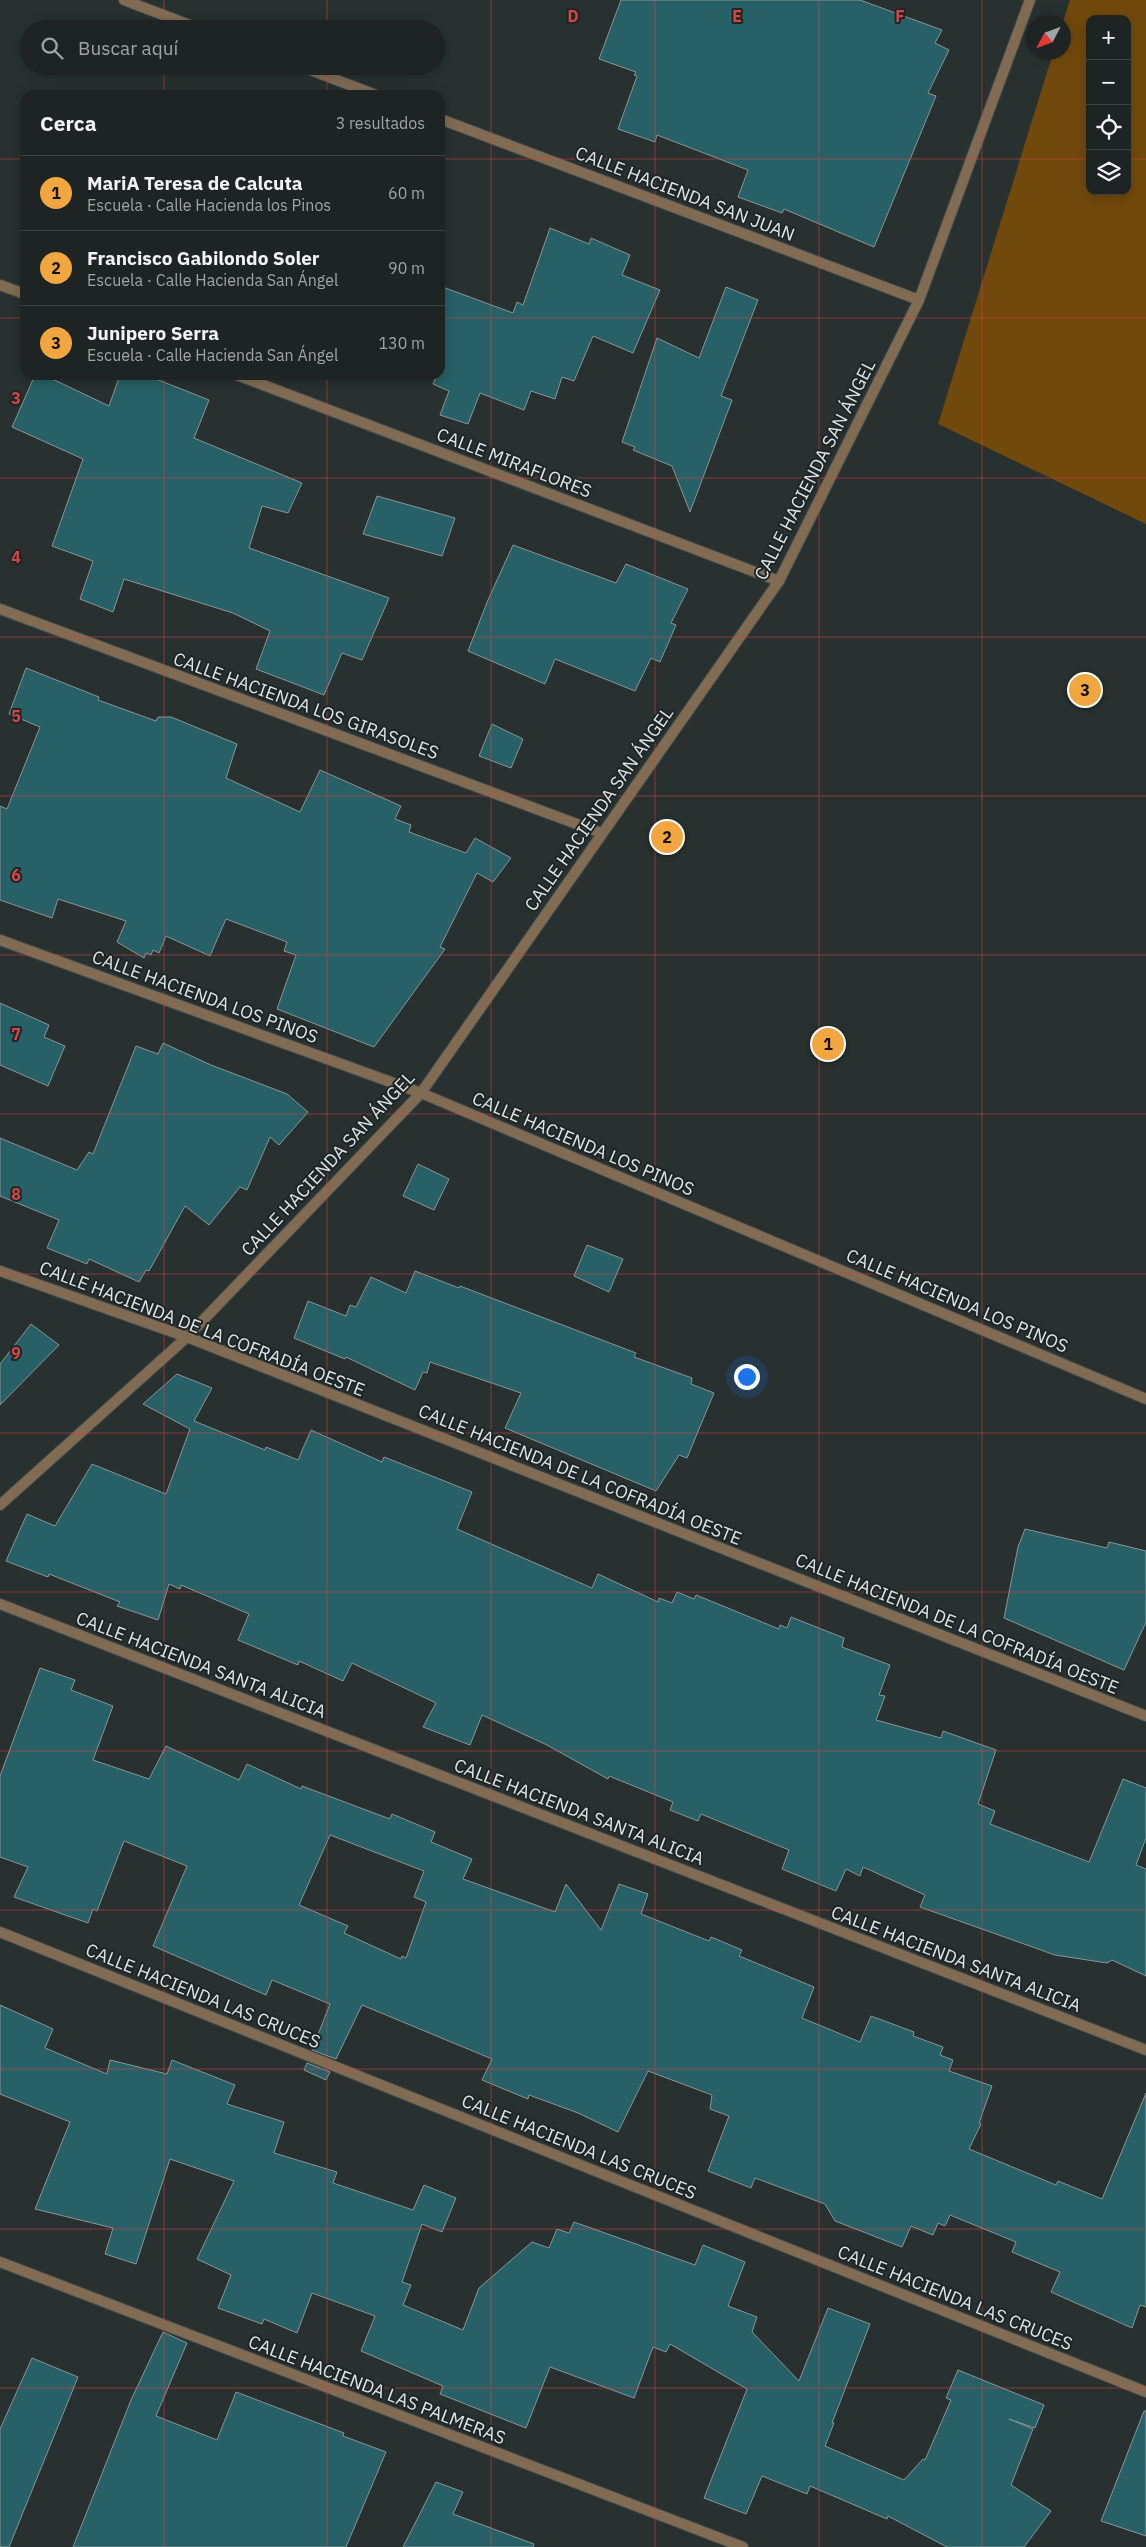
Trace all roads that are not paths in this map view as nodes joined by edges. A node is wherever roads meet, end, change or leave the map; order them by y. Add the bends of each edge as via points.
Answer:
1 (124, 0) edge
2 (1030, 0) edge
3 (176, 20) edge
4 (324, 75) edge
5 (363, 90) edge
6 (445, 121) edge
7 (0, 285) edge
8 (20, 292) edge
9 (919, 300) junction
10 (250, 380) edge
11 (779, 581) junction
12 (0, 609) edge
13 (601, 833) junction
14 (0, 940) edge
15 (421, 1093) junction
16 (0, 1271) edge
17 (187, 1337) junction
18 (1146, 1399) edge
19 (0, 1505) edge
20 (0, 1604) edge
21 (1146, 1716) edge
22 (0, 1932) edge
23 (1146, 2050) edge
24 (0, 2262) edge
25 (1146, 2392) edge
26 (743, 2547) edge

1 - 3 street
2 - 9 street, CALLE HACIENDA SAN ÁNGEL
4 - 5 street
6 - 9 street, CALLE HACIENDA SAN JUAN
7 - 8 street
9 - 11 street, CALLE HACIENDA SAN ÁNGEL
10 - 11 street, CALLE MIRAFLORES
11 - 13 street, CALLE HACIENDA SAN ÁNGEL
12 - 13 street, CALLE HACIENDA LOS GIRASOLES
13 - 15 street, CALLE HACIENDA SAN ÁNGEL
14 - 15 street, CALLE HACIENDA LOS PINOS
15 - 17 street, CALLE HACIENDA SAN ÁNGEL
15 - 18 street, CALLE HACIENDA LOS PINOS
16 - 17 street, CALLE HACIENDA DE LA COFRADÍA OESTE
17 - 19 street, CALLE HACIENDA SAN ÁNGEL
17 - 21 street, CALLE HACIENDA DE LA COFRADÍA OESTE
20 - 23 street, CALLE HACIENDA SANTA ALICIA
22 - 25 street, CALLE HACIENDA LAS CRUCES
24 - 26 street, CALLE HACIENDA LAS PALMERAS

